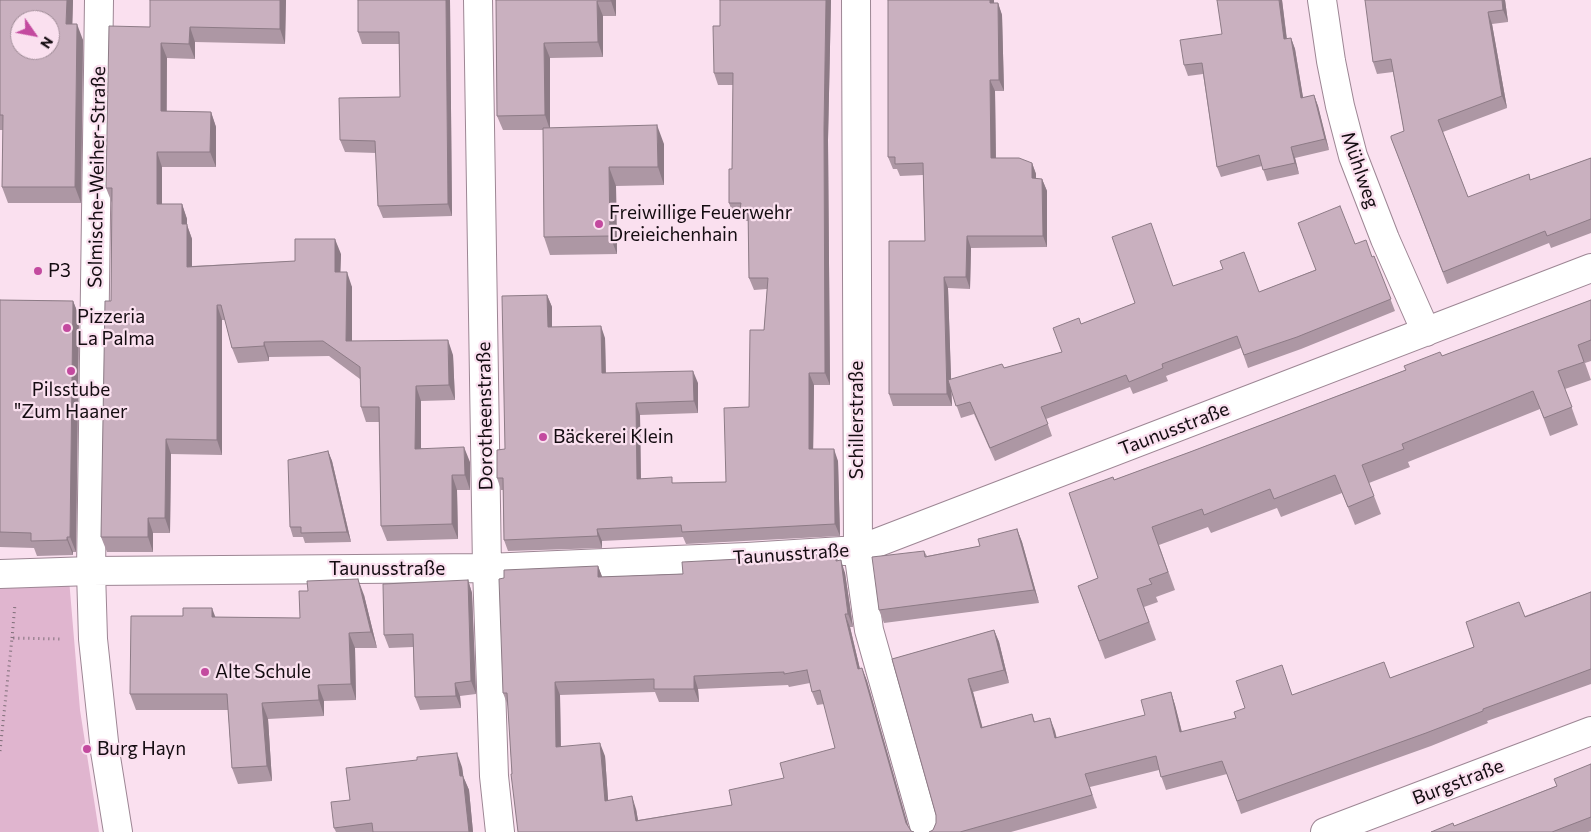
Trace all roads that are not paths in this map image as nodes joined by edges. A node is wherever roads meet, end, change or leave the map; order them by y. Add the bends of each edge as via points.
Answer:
1 (99, 0) edge
2 (478, 0) edge
3 (856, 0) edge
4 (1322, 0) edge
5 (1591, 268) edge
6 (1426, 332) junction
7 (858, 550) junction
8 (487, 568) junction
9 (90, 571) junction
10 (0, 574) edge
11 (1591, 732) edge
12 (118, 832) edge
13 (500, 832) edge
14 (926, 832) edge
15 (1325, 832) edge

1 - 9 street, Solmische-Weiher-Straße
2 - 8 street, Dorotheenstraße
3 - 7 street, Schillerstraße
4 - 6 street, Mühlweg via 1340,106 1353,156
5 - 6 street, Taunusstraße
6 - 7 street, Taunusstraße
7 - 8 street, Taunusstraße
7 - 14 street, Schillerstraße via 868,630
8 - 9 street, Taunusstraße
8 - 13 street, Dorotheenstraße via 494,776
9 - 10 street, Taunusstraße
9 - 12 street, Solmische-Weiher-Straße via 93,639 105,751
11 - 15 street, Burgstraße

